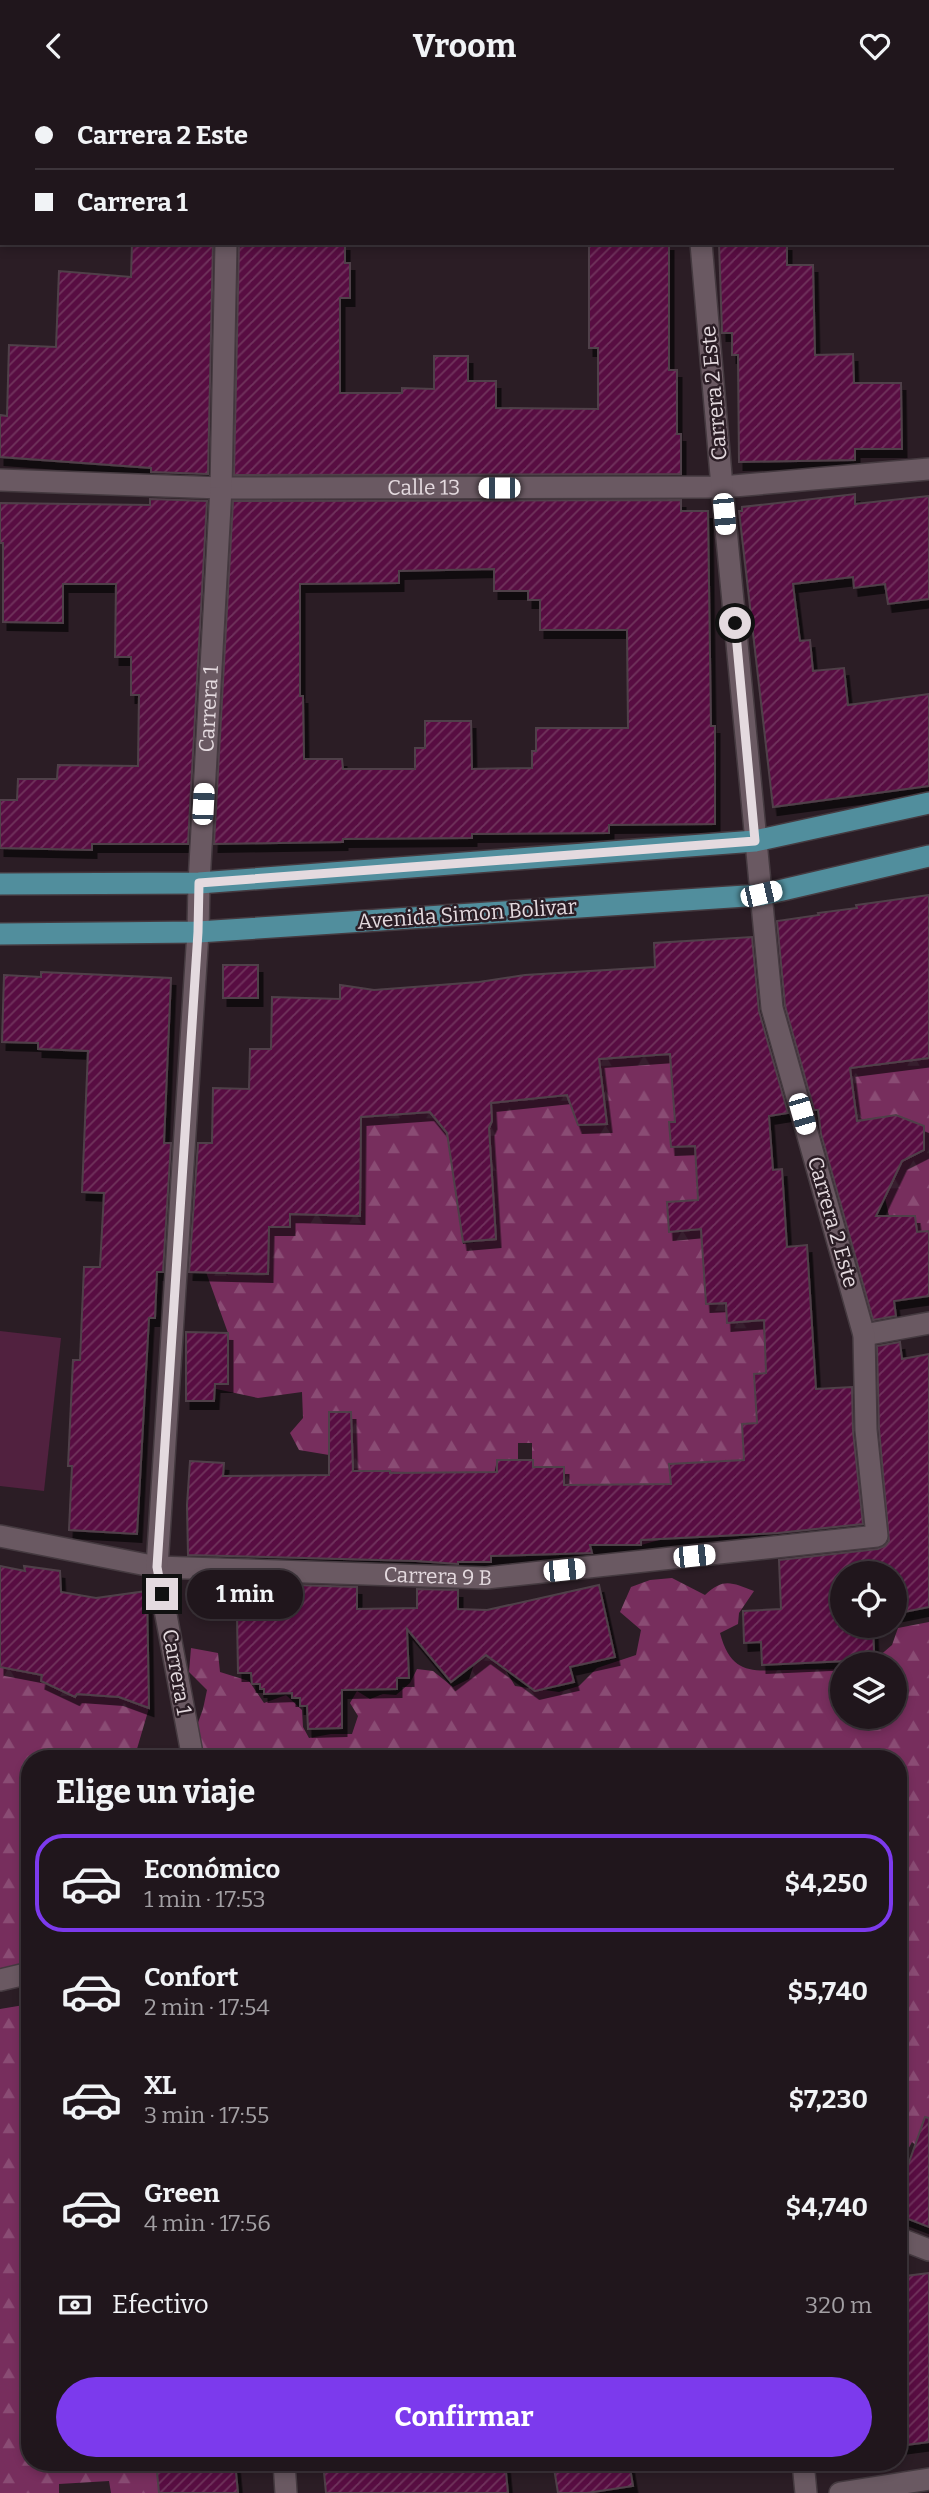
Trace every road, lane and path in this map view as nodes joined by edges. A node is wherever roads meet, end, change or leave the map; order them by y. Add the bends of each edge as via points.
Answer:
1 (226, 245) edge
2 (701, 245) edge
3 (929, 468) edge
4 (0, 480) edge
5 (722, 487) junction
6 (221, 488) junction
7 (929, 803) edge
8 (755, 841) junction
9 (929, 856) edge
10 (199, 883) junction
11 (0, 884) edge
12 (761, 894) junction
13 (198, 932) junction
14 (0, 934) edge
15 (929, 1323) edge
16 (864, 1335) junction
17 (0, 1536) edge
18 (877, 1536) joint
19 (157, 1567) junction
20 (191, 1750) edge
21 (21, 1975) edge
22 (0, 1980) edge
23 (907, 2241) edge
24 (929, 2250) edge
25 (285, 2471) edge
26 (804, 2471) edge
27 (929, 2479) edge
28 (286, 2493) edge
29 (806, 2493) edge
30 (840, 2493) edge

1 - 6 street, Carrera 1
2 - 5 street, Carrera 2 Este
3 - 5 street, Calle 13
4 - 6 street, Calle 13
5 - 6 street, Calle 13
5 - 8 street, Carrera 2 Este
6 - 10 street, Carrera 1
7 - 8 main road
8 - 10 main road
8 - 12 street, Carrera 2 Este
9 - 12 main road, Avenida Simon Bolivar
10 - 11 main road
10 - 13 street, Carrera 1
12 - 13 main road, Avenida Simon Bolivar
12 - 16 street, Carrera 2 Este via 772,1007
13 - 14 main road, Avenida Simon Bolivar
13 - 19 street, Carrera 1
15 - 16 street
16 - 18 street, Carrera 2 Este via 866,1430
17 - 19 street, Carrera 9 B
18 - 19 street, Carrera 9 B via 486,1578
19 - 20 street, Carrera 1
21 - 22 street
23 - 24 street
25 - 28 street
26 - 29 street
27 - 30 street

